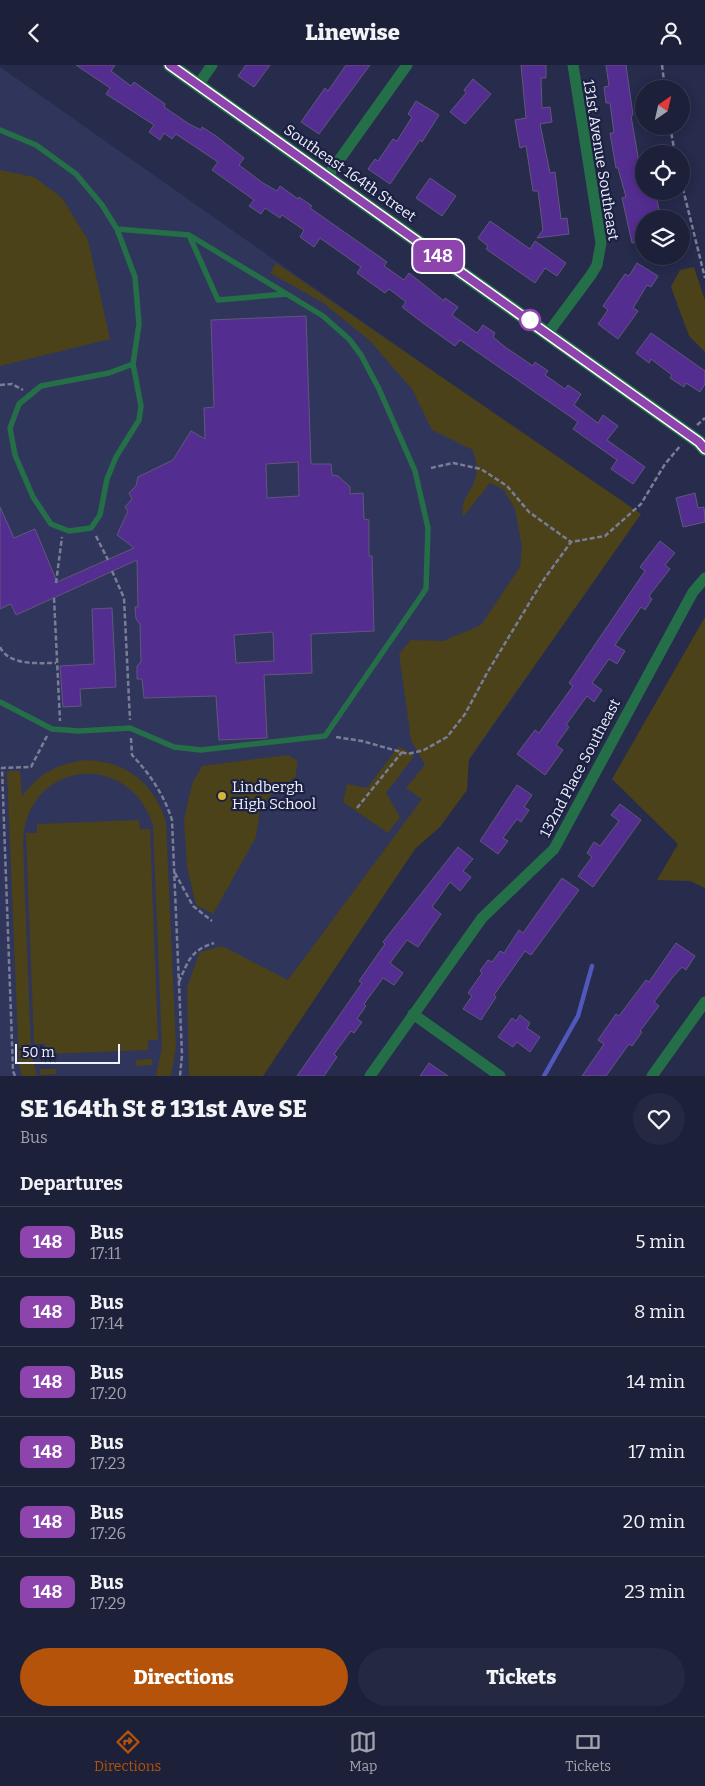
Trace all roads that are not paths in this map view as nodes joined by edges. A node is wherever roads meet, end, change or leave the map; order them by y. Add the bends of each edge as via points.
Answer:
1 (170, 65) edge
2 (212, 65) edge
3 (407, 65) edge
4 (573, 65) edge
5 (198, 85) junction
6 (0, 130) edge
7 (327, 177) junction
8 (117, 229) junction
9 (189, 235) junction
10 (286, 294) junction
11 (548, 333) junction
12 (133, 364) junction
13 (705, 449) edge
14 (705, 577) edge
15 (0, 702) edge
16 (705, 1002) edge
17 (413, 1015) junction
18 (370, 1076) edge
19 (500, 1076) edge
20 (652, 1076) edge

1 - 5 street, Southeast 164th Street
2 - 5 street
3 - 7 street
4 - 11 street, 131st Avenue Southeast via 601,243 597,265
5 - 7 street, Southeast 164th Street
6 - 8 lane via 36,145 76,174
7 - 11 street, Southeast 164th Street
8 - 9 lane
8 - 12 lane via 135,277 139,324
9 - 10 lane
9 - 10 lane via 218,300
10 - 15 lane via 323,317 349,339 361,355 380,389 415,471 428,528 426,589 325,736 201,750 174,747 130,728 52,729
11 - 13 street, Southeast 164th Street
12 - 12 lane via 110,373 41,386 19,404 10,428 15,455 33,497 51,524 69,531 91,527 100,515 107,479 116,457 139,420 142,406
14 - 17 street, 132nd Place Southeast via 692,591 554,849 482,918
16 - 20 street
17 - 18 street, 132nd Place Southeast
17 - 19 street

